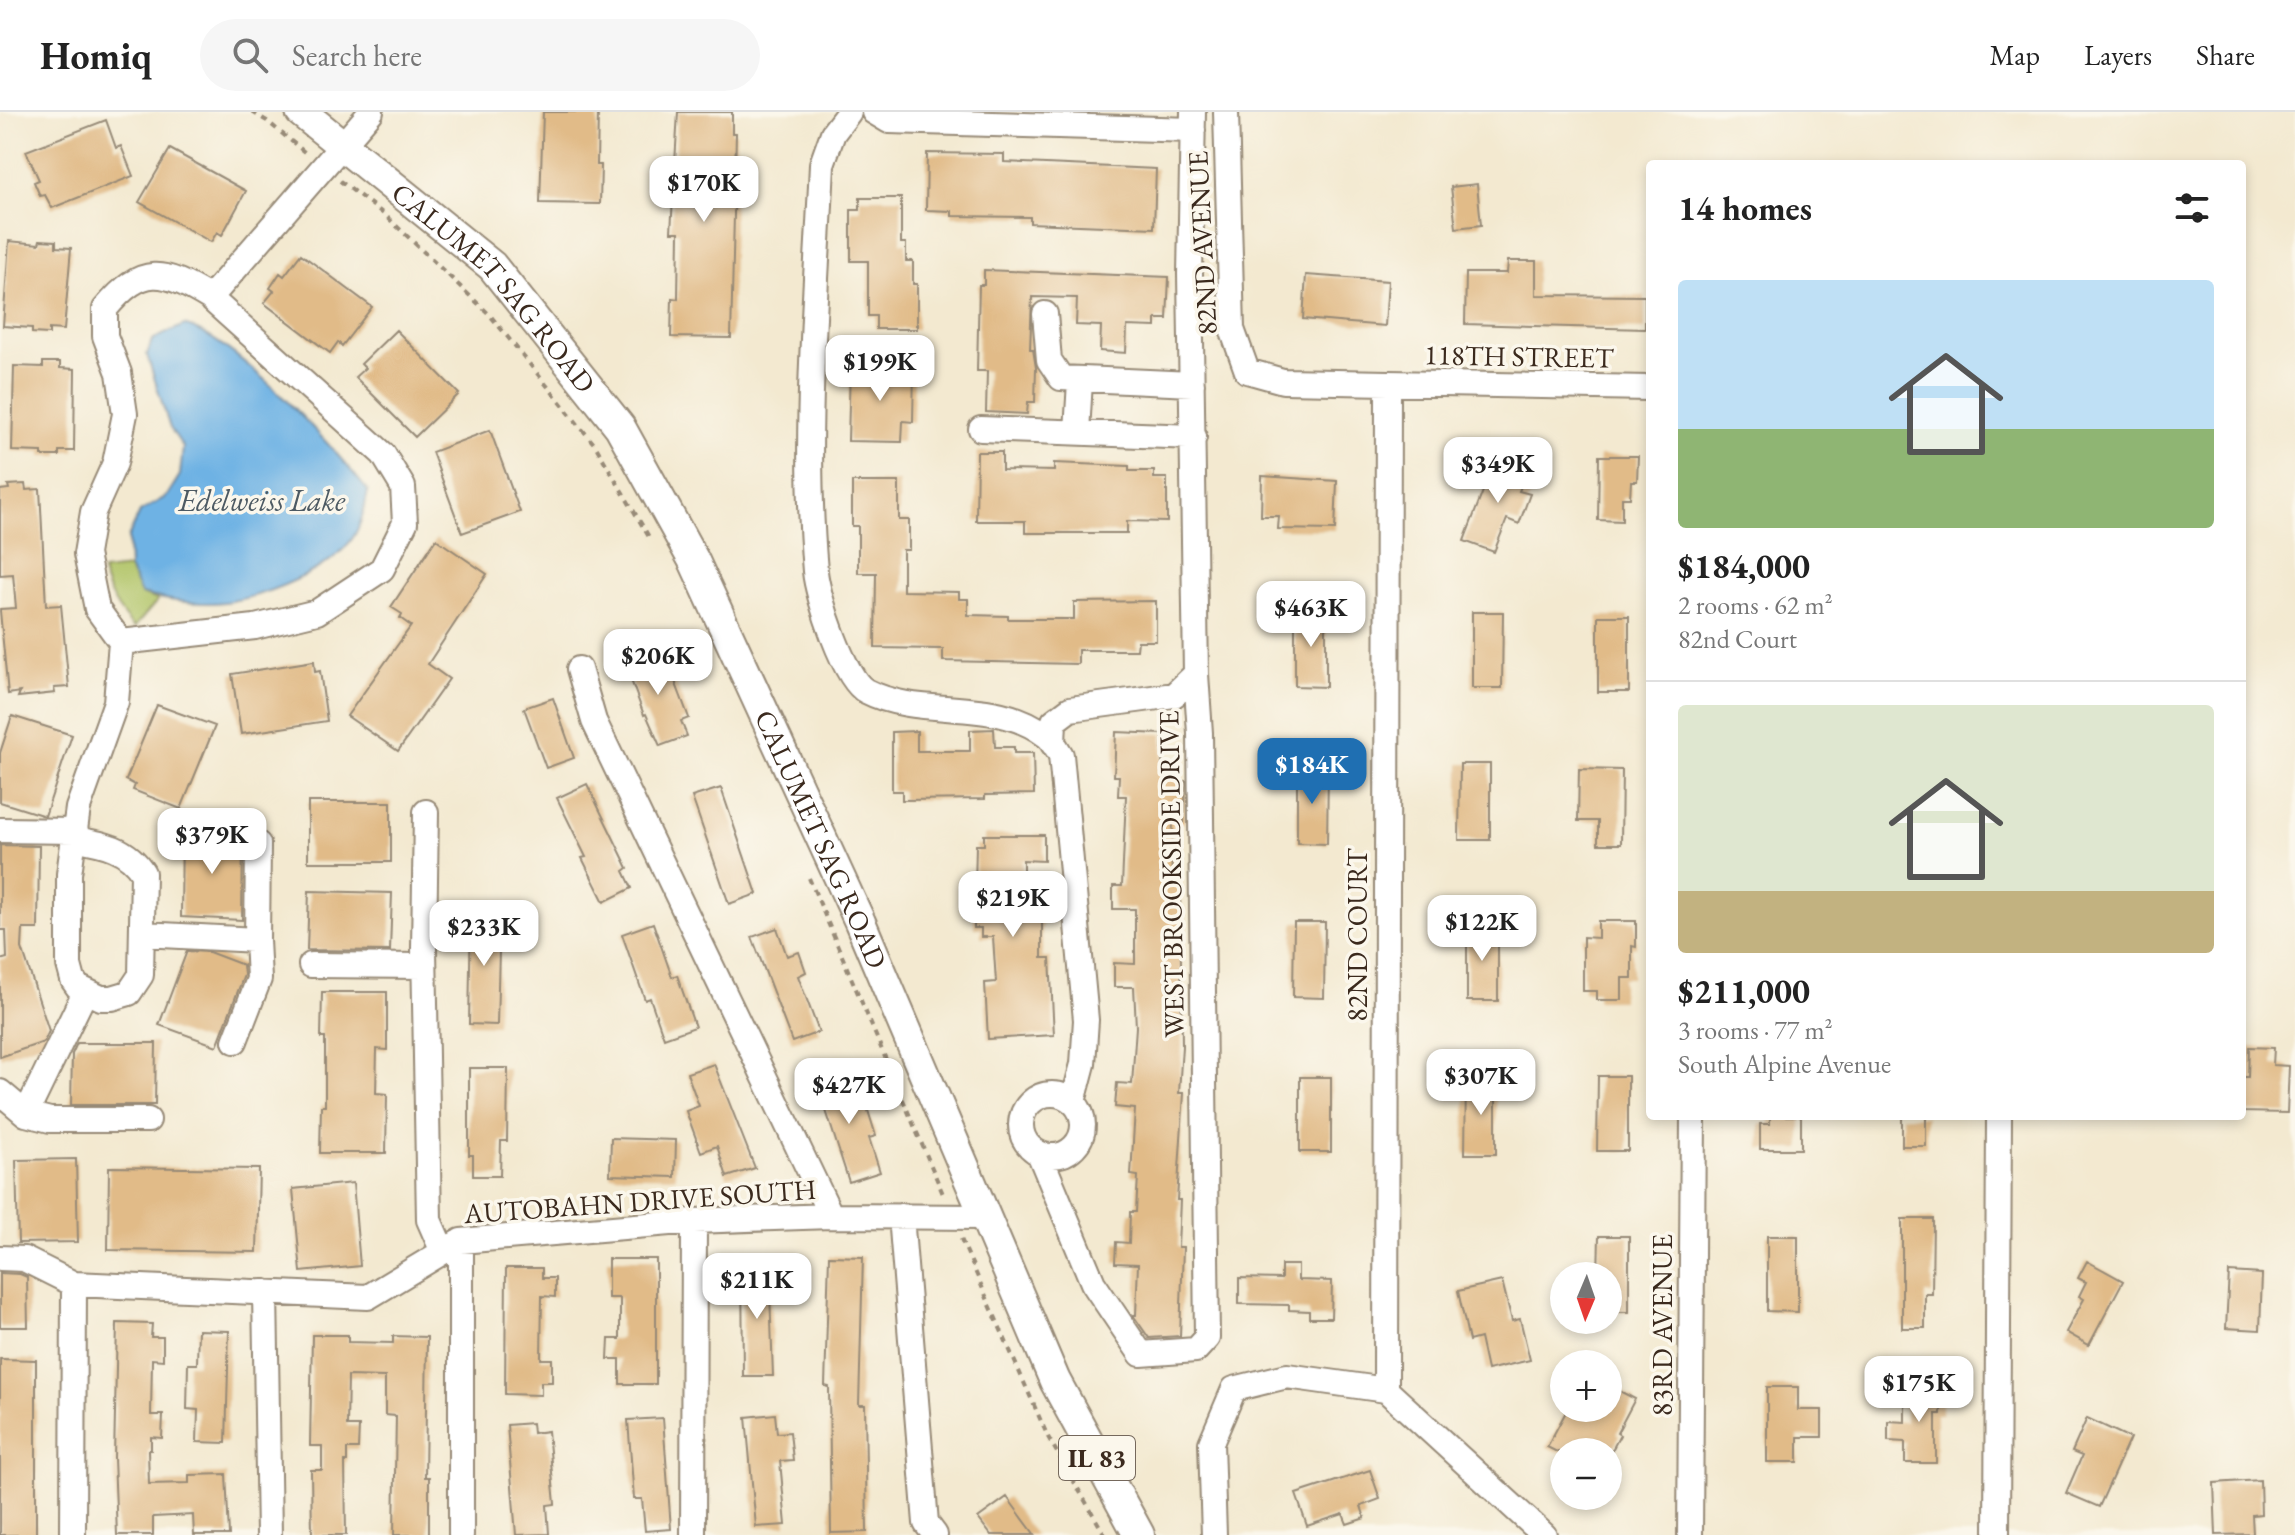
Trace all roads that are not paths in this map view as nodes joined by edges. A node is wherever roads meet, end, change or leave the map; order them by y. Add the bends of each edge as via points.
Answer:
1 (301, 112) edge
2 (371, 112) edge
3 (849, 112) edge
4 (874, 112) edge
5 (1226, 112) edge
6 (1193, 121) edge
7 (341, 144) junction
8 (210, 298) junction
9 (1045, 314) dead end
10 (1080, 381) junction
11 (1192, 384) junction
12 (1388, 385) junction
13 (1646, 388) edge
14 (981, 429) dead end
15 (1077, 432) junction
16 (1194, 437) junction
17 (121, 642) junction
18 (579, 669) dead end
19 (1196, 674) junction
20 (1053, 744) junction
21 (426, 812) dead end
22 (0, 830) edge
23 (75, 835) junction
24 (258, 844) dead end
25 (143, 934) junction
26 (257, 940) junction
27 (311, 965) dead end
28 (424, 966) junction
29 (85, 992) junction
30 (235, 1041) dead end
31 (0, 1092) edge
32 (1073, 1102) junction
33 (26, 1114) junction
34 (148, 1120) dead end
35 (1693, 1120) edge
36 (1999, 1120) edge
37 (1039, 1153) junction
38 (831, 1216) junction
39 (901, 1216) junction
40 (985, 1217) junction
41 (694, 1221) junction
42 (452, 1247) junction
43 (0, 1258) edge
44 (74, 1284) junction
45 (265, 1292) junction
46 (1386, 1390) junction
47 (73, 1535) edge
48 (269, 1535) edge
49 (461, 1535) edge
50 (693, 1535) edge
51 (935, 1535) edge
52 (1139, 1535) edge
53 (1214, 1535) edge
54 (1544, 1535) edge
55 (1690, 1535) edge
56 (1997, 1535) edge

1 - 7 main road, CALUMET SAG ROAD / IL 83
2 - 7 street
3 - 20 street via 833,133 822,164 809,463 815,575 841,660 862,690 890,701 1012,717
4 - 6 street via 889,121
5 - 12 street, 82ND AVENUE via 1232,329 1247,371 1283,381
6 - 11 street, WEST BROOKSIDE DRIVE
7 - 8 street
7 - 40 main road, CALUMET SAG ROAD / IL 83 via 492,266 620,427 694,561 860,922
8 - 17 street via 164,276 142,276 122,288 105,309 105,336 119,373 125,414 115,463 93,512 86,554 97,609
8 - 17 street via 383,454 403,487 405,523 382,569 317,612 255,627
9 - 10 street via 1049,360 1061,378
10 - 11 street
10 - 15 street
11 - 16 street, WEST BROOKSIDE DRIVE
12 - 13 street, 118TH STREET
12 - 46 street, 82ND COURT
14 - 15 street
15 - 16 street
16 - 19 street, WEST BROOKSIDE DRIVE
17 - 23 street via 116,702 82,794
18 - 38 street via 594,721
19 - 20 street via 1174,695 1070,709 1054,721
19 - 37 street, WEST BROOKSIDE DRIVE via 1207,1338 1196,1350 1141,1354 1093,1283
20 - 32 street via 1061,755 1086,1020
21 - 28 street
22 - 23 street
23 - 25 street via 136,862 143,873
23 - 29 street via 69,874 69,965 73,980
24 - 26 street
25 - 26 street
25 - 29 street via 141,975 129,993 101,998
26 - 30 street via 259,979
27 - 28 street
28 - 42 street via 429,1220
29 - 33 street
31 - 33 street
32 - 37 street via 1084,1121 1082,1136 1064,1155
32 - 37 street via 1051,1094 1030,1103 1021,1121 1023,1137
33 - 34 street via 50,1120
35 - 55 street, 83RD AVENUE
36 - 56 street
38 - 39 street, AUTOBAHN DRIVE SOUTH
38 - 41 street, AUTOBAHN DRIVE SOUTH
39 - 40 street, AUTOBAHN DRIVE SOUTH
39 - 51 street via 926,1523
40 - 52 main road, CALUMET SAG ROAD / IL 83 via 1055,1381
41 - 42 street, AUTOBAHN DRIVE SOUTH
41 - 50 street
42 - 45 street, AUTOBAHN DRIVE SOUTH via 368,1297
42 - 49 street
43 - 44 street via 24,1259
44 - 45 street, AUTOBAHN DRIVE SOUTH
44 - 47 street
45 - 48 street
46 - 53 street via 1287,1376 1234,1389 1211,1443
46 - 54 street

